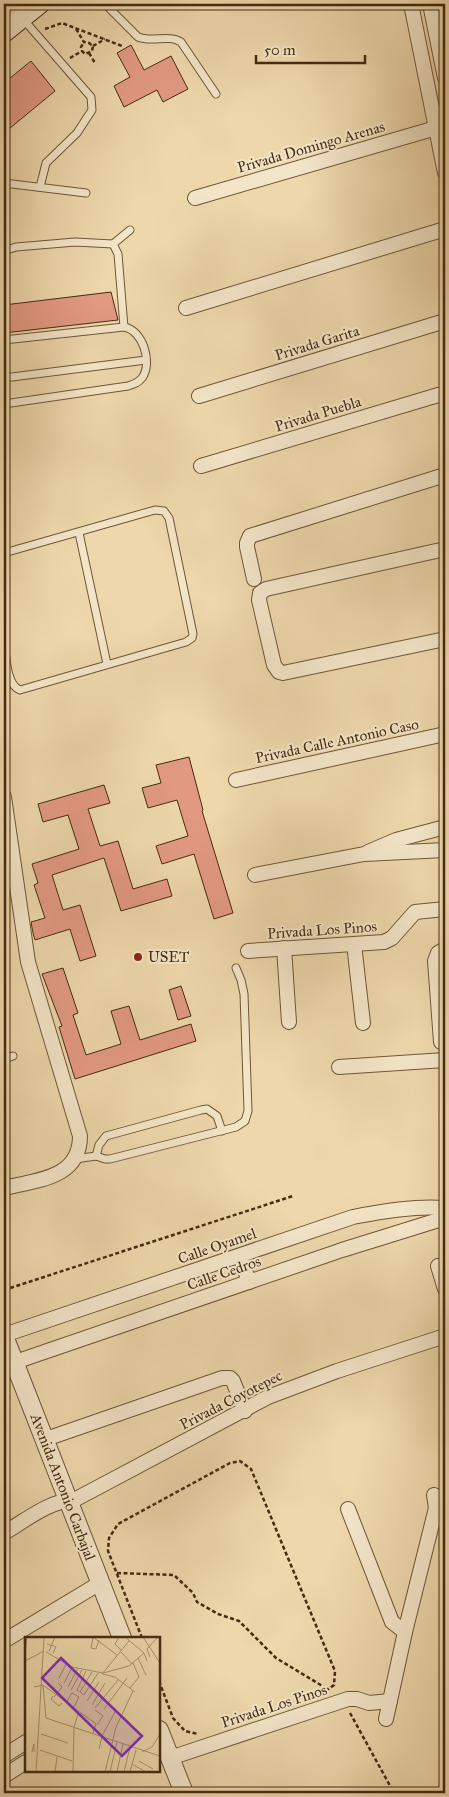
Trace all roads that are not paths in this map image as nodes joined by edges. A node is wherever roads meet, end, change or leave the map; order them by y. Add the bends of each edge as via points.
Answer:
1 (39, 4) edge
2 (105, 4) edge
3 (411, 4) edge
4 (430, 4) edge
5 (11, 10) edge
6 (4, 32) edge
7 (445, 78) edge
8 (216, 94) dead end
9 (436, 128) junction
10 (445, 173) edge
11 (4, 183) edge
12 (40, 188) junction
13 (86, 193) dead end
14 (195, 198) dead end
15 (130, 230) dead end
16 (445, 230) edge
17 (113, 244) junction
18 (4, 251) edge
19 (186, 308) dead end
20 (445, 321) edge
21 (124, 327) junction
22 (4, 340) edge
23 (146, 360) junction
24 (4, 378) edge
25 (445, 393) edge
26 (199, 396) dead end
27 (4, 404) edge
28 (201, 466) dead end
29 (445, 475) edge
30 (79, 533) junction
31 (445, 549) edge
32 (4, 553) edge
33 (254, 579) dead end
34 (445, 639) edge
35 (4, 641) edge
36 (107, 664) junction
37 (445, 734) edge
38 (236, 780) dead end
39 (4, 796) edge
40 (445, 827) edge
41 (445, 850) edge
42 (364, 854) junction
43 (255, 874) dead end
44 (445, 909) edge
45 (354, 944) junction
46 (284, 948) junction
47 (445, 949) edge
48 (248, 950) dead end
49 (236, 968) dead end
50 (289, 1022) dead end
51 (363, 1023) dead end
52 (441, 1042) dead end
53 (13, 1056) dead end
54 (4, 1059) edge
55 (445, 1060) edge
56 (339, 1067) dead end
57 (222, 1131) junction
58 (96, 1156) junction
59 (75, 1159) junction
60 (4, 1188) edge
61 (445, 1208) edge
62 (445, 1218) edge
63 (240, 1256) junction
64 (438, 1266) dead end
65 (249, 1282) junction
66 (445, 1289) edge
67 (4, 1335) edge
68 (445, 1336) edge
69 (15, 1362) junction
70 (244, 1410) junction
71 (44, 1440) junction
72 (434, 1495) dead end
73 (67, 1499) junction
74 (348, 1509) dead end
75 (4, 1533) edge
76 (100, 1583) junction
77 (405, 1632) junction
78 (122, 1637) edge
79 (4, 1641) edge
80 (390, 1701) junction
81 (386, 1719) dead end
82 (160, 1733) edge
83 (25, 1743) edge
84 (4, 1756) edge
85 (170, 1758) junction
86 (25, 1763) edge
87 (4, 1776) edge
88 (179, 1791) edge

1 - 5 main road
2 - 8 lane via 138,37 181,42
3 - 9 street
4 - 7 street
5 - 6 main road
5 - 12 lane via 91,97 92,110 77,133 46,163
9 - 10 street
9 - 14 street, Privada Domingo Arenas
11 - 12 lane
12 - 13 lane
15 - 17 lane
16 - 19 street
17 - 18 lane via 75,242
17 - 21 lane via 118,254
20 - 26 street, Privada Garita
21 - 22 lane
21 - 23 lane via 140,339
23 - 24 lane
23 - 27 lane via 142,377 128,386
25 - 28 street, Privada Puebla
29 - 33 street via 254,535 248,539 247,547
30 - 32 lane
30 - 36 lane
30 - 36 lane via 155,510 164,511 169,518 193,630 192,638 186,642
31 - 34 street via 266,589 260,593 259,600 274,665 279,672 287,673
35 - 36 lane via 10,681 20,690
37 - 38 street, Privada Calle Antonio Caso
39 - 59 street via 28,962 80,1136
40 - 42 street via 396,840
41 - 42 street
42 - 43 street
44 - 45 street, Privada Los Pinos via 415,912 388,941
45 - 46 street, Privada Los Pinos
45 - 51 street
46 - 48 street, Privada Los Pinos
46 - 50 street
47 - 52 street via 435,960
49 - 57 lane via 244,994 248,1111 241,1125
53 - 54 lane
55 - 56 street
57 - 58 lane via 110,1159
57 - 58 lane via 217,1116 201,1110 106,1136
58 - 59 lane
59 - 60 street via 56,1176
61 - 63 street, Calle Oyamel via 426,1206 353,1217
62 - 65 street, Calle Cedros
63 - 65 street
63 - 67 street, Calle Oyamel
64 - 66 street
65 - 69 street, Calle Cedros
67 - 69 street, Avenida Antonio Carbajal
68 - 70 street, Privada Coyotepec via 293,1387
69 - 71 street, Avenida Antonio Carbajal
70 - 71 street via 233,1381 222,1378
70 - 73 street, Privada Coyotepec via 76,1499
71 - 73 street, Avenida Antonio Carbajal
72 - 77 street via 436,1508
73 - 75 street, Privada Coyotepec
73 - 76 street, Avenida Antonio Carbajal
74 - 77 street via 392,1622
76 - 78 street, Avenida Antonio Carbajal
76 - 79 street
77 - 80 street
80 - 81 street
80 - 85 street, Privada Los Pinos via 343,1700
82 - 85 street
83 - 84 street
85 - 88 street
86 - 87 street

